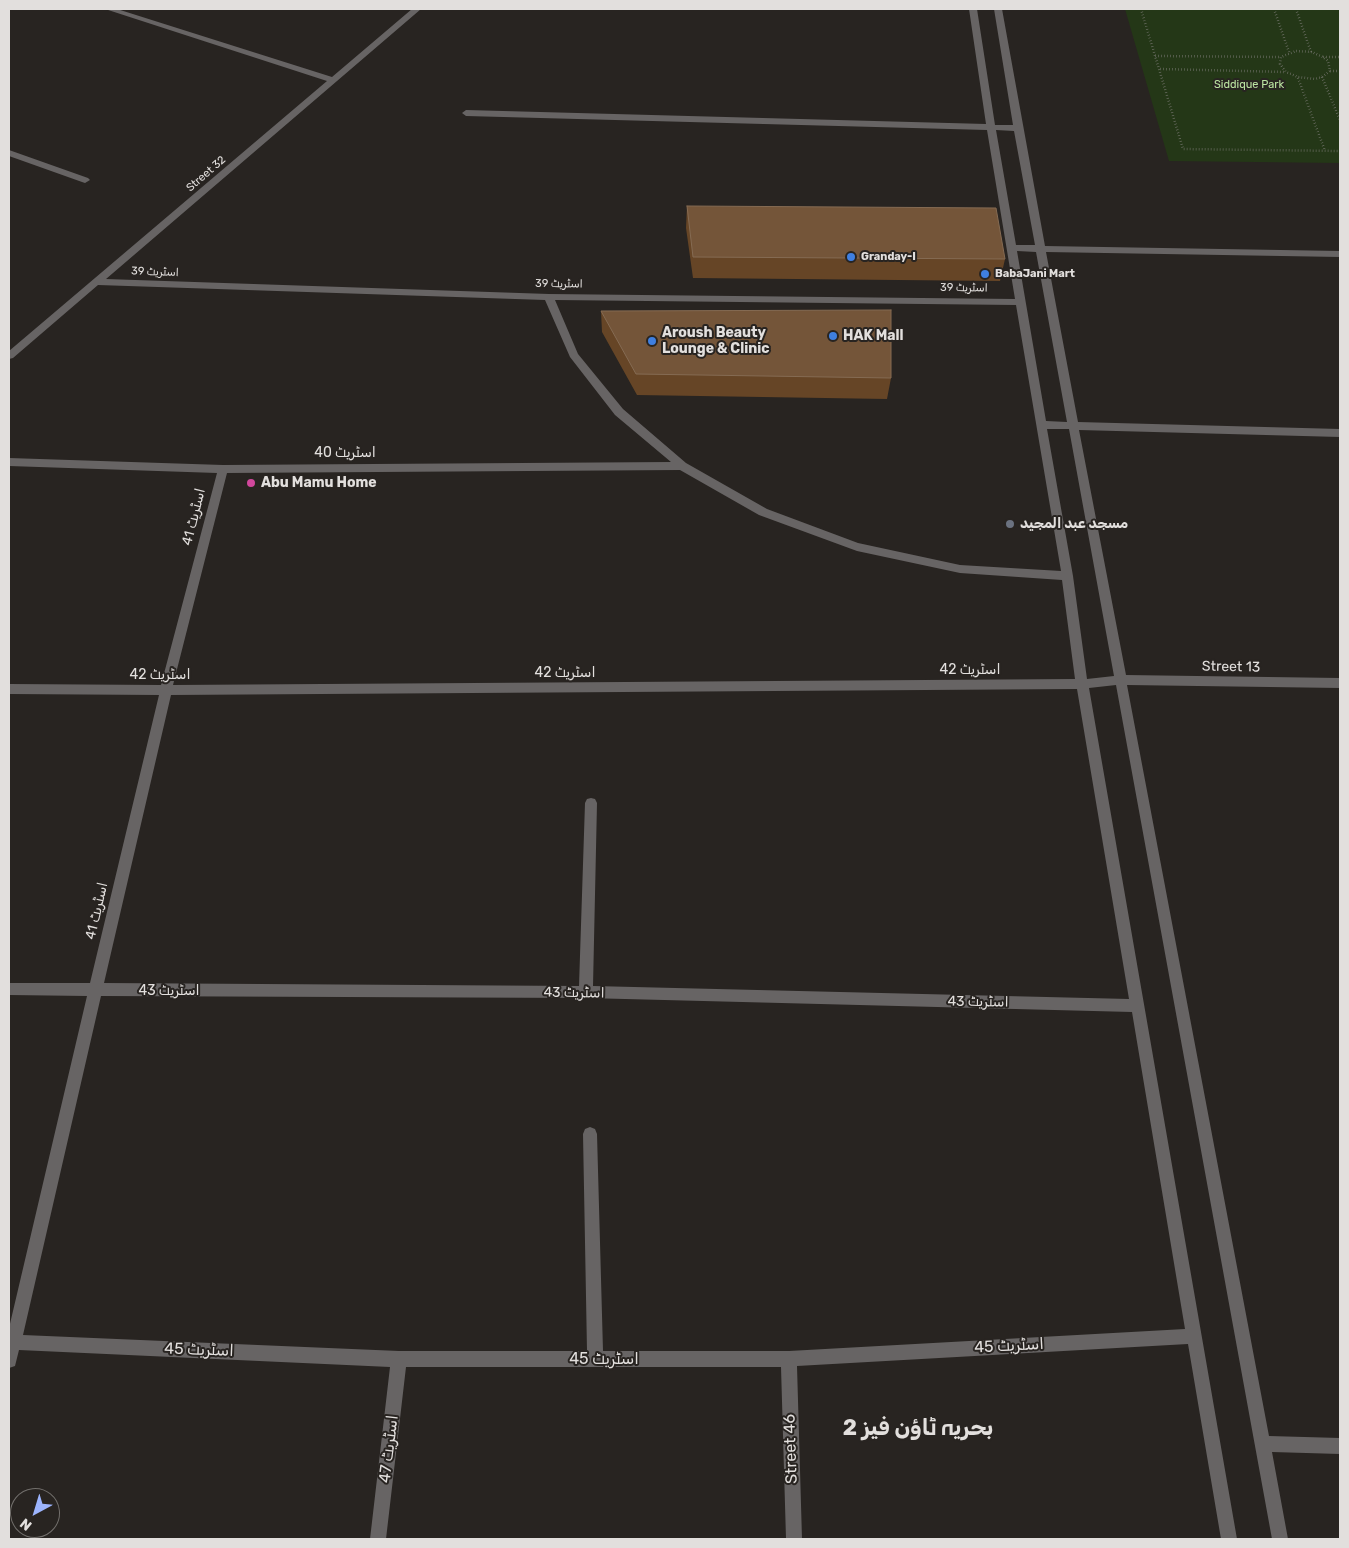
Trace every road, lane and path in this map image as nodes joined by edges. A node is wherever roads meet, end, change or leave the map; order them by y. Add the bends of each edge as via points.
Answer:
1 (109, 9) edge
2 (417, 9) edge
3 (973, 9) edge
4 (998, 9) edge
5 (1141, 9) edge
6 (1274, 9) edge
7 (1296, 9) edge
8 (1290, 52) junction
9 (1312, 52) junction
10 (1155, 56) junction
11 (1281, 57) junction
12 (1323, 57) junction
13 (1340, 57) edge
14 (1160, 69) junction
15 (1330, 70) junction
16 (1340, 71) edge
17 (1286, 72) junction
18 (1298, 77) junction
19 (1322, 77) junction
20 (332, 80) junction
21 (466, 113) dead end
22 (1340, 120) edge
23 (991, 128) junction
24 (1018, 128) junction
25 (1325, 151) junction
26 (1340, 151) edge
27 (9, 153) edge
28 (85, 180) dead end
29 (1012, 248) junction
30 (1041, 248) junction
31 (1340, 254) edge
32 (98, 282) junction
33 (548, 297) junction
34 (1021, 302) junction
35 (9, 356) edge
36 (1041, 425) junction
37 (1074, 426) junction
38 (1340, 433) edge
39 (9, 462) edge
40 (682, 466) junction
41 (223, 469) junction
42 (1067, 576) junction
43 (1121, 680) junction
44 (1340, 683) edge
45 (1082, 684) junction
46 (9, 690) edge
47 (166, 690) junction
48 (590, 803) dead end
49 (9, 989) edge
50 (95, 991) junction
51 (586, 992) junction
52 (1138, 1006) junction
53 (590, 1134) dead end
54 (1194, 1336) junction
55 (11, 1342) edge
56 (399, 1358) junction
57 (595, 1359) junction
58 (788, 1359) junction
59 (9, 1360) edge
60 (1262, 1444) junction
61 (1340, 1446) edge
62 (378, 1539) edge
63 (794, 1539) edge
64 (1228, 1539) edge
65 (1280, 1539) edge

1 - 20 street
2 - 20 street, Street 32
3 - 23 street
4 - 24 street
5 - 10 path
6 - 8 path
7 - 9 path
8 - 9 path
8 - 11 path
9 - 12 path
10 - 11 path
10 - 14 path
11 - 17 path via 1280,64
12 - 13 path
12 - 15 path via 1328,61
14 - 17 path
14 - 25 path via 1183,149
15 - 16 path
15 - 19 path
17 - 18 path
18 - 19 path
18 - 25 path
19 - 22 path
20 - 32 street, Street 32
21 - 23 street
23 - 24 street
23 - 29 street
24 - 30 street
25 - 26 path
27 - 28 street
29 - 30 street
29 - 34 street
30 - 31 street
30 - 37 street
32 - 33 street, اسٹریٹ 39
32 - 35 street, Street 32
33 - 34 street, اسٹریٹ 39
33 - 40 street via 574,355 619,412
34 - 36 street
36 - 37 street
36 - 42 street
37 - 38 street
37 - 43 street
39 - 41 street, اسٹریٹ 40
40 - 41 street, اسٹریٹ 40
40 - 42 street via 762,512 857,547 960,569
41 - 47 street, اسٹریٹ 41
42 - 45 street
43 - 44 street, Street 13
43 - 45 street, اسٹریٹ 42
43 - 60 street
45 - 47 street, اسٹریٹ 42
45 - 52 street
46 - 47 street, اسٹریٹ 42
47 - 50 street, اسٹریٹ 41
48 - 51 street
49 - 50 street, اسٹریٹ 43
50 - 51 street, اسٹریٹ 43
50 - 55 street, اسٹریٹ 41
51 - 52 street, اسٹریٹ 43
52 - 54 street
53 - 57 street
54 - 58 street, اسٹریٹ 45
54 - 64 street
55 - 56 street, اسٹریٹ 45
55 - 59 street, اسٹریٹ 41
56 - 57 street, اسٹریٹ 45
56 - 62 street, اسٹریٹ 47
57 - 58 street, اسٹریٹ 45
58 - 63 street, Street 46
60 - 61 street
60 - 65 street

